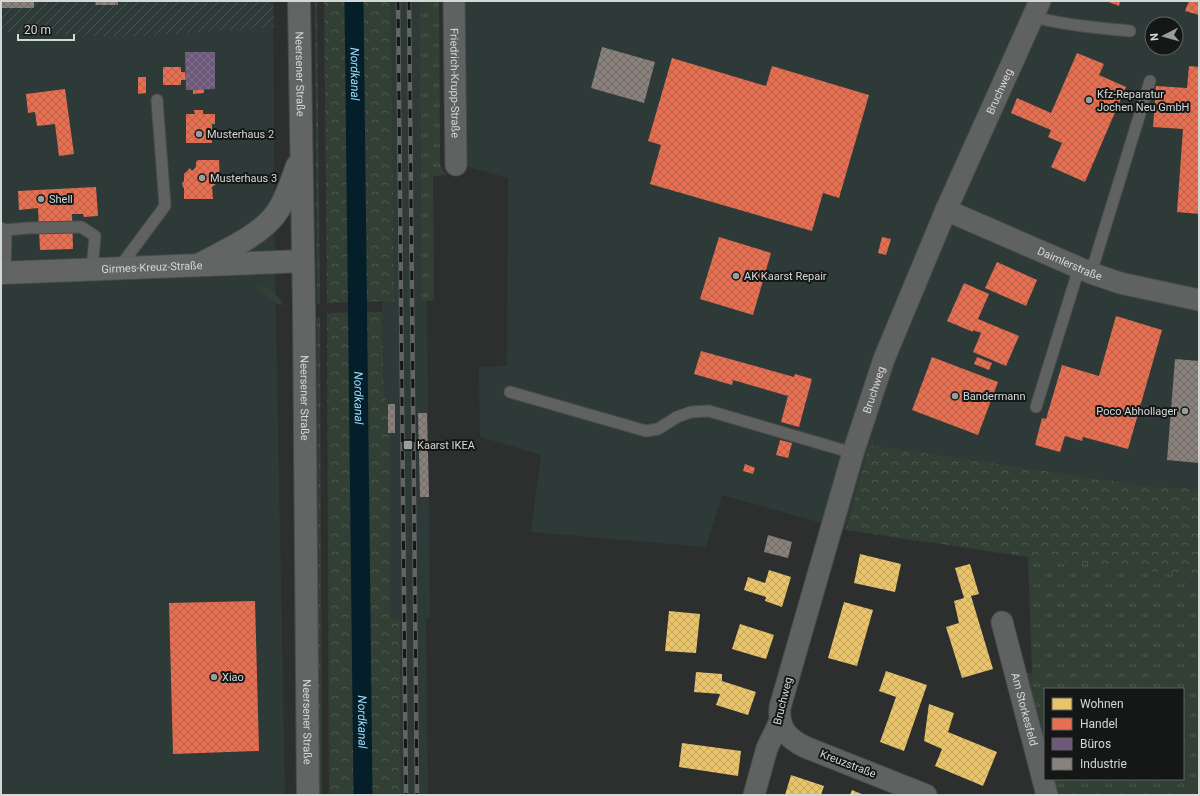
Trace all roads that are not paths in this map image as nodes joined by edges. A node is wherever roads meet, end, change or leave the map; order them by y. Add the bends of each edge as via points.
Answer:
1 (299, 1) edge
2 (454, 1) edge
3 (1036, 9) edge
4 (1130, 31) dead end
5 (1150, 81) dead end
6 (157, 100) dead end
7 (301, 151) junction
8 (456, 165) dead end
9 (946, 210) junction
10 (3, 229) edge
11 (303, 261) junction
12 (199, 265) junction
13 (118, 269) junction
14 (92, 270) junction
15 (1085, 271) junction
16 (3, 273) edge
17 (1199, 300) edge
18 (510, 392) dead end
19 (1036, 407) dead end
20 (853, 453) junction
21 (1002, 622) dead end
22 (780, 721) junction
23 (308, 795) edge
24 (754, 795) edge
25 (926, 795) edge
26 (1047, 795) edge

1 - 7 main road, Neersener Straße
2 - 8 street, Friedrich-Krupp-Straße
3 - 4 lane via 1049,21
3 - 9 street, Bruchweg
5 - 15 lane
6 - 13 lane via 165,206
7 - 11 main road, Neersener Straße
7 - 12 main road via 292,181 279,209 266,224 247,238
9 - 15 street, Daimlerstraße
9 - 20 street, Bruchweg via 884,359
10 - 14 lane via 81,227 95,236
10 - 16 lane
11 - 12 main road, Girmes-Kreuz-Straße
11 - 23 main road, Neersener Straße
12 - 13 main road, Girmes-Kreuz-Straße
13 - 14 main road, Girmes-Kreuz-Straße
14 - 16 main road, Girmes-Kreuz-Straße
15 - 17 street, Daimlerstraße via 1127,284
15 - 19 lane
18 - 20 lane via 646,431 658,429 692,412 709,411
20 - 22 street, Bruchweg via 780,707
21 - 26 street, Am Storkesfeld
22 - 24 street, Bruchweg via 766,748
22 - 25 street, Kreuzstraße via 784,731 800,745

